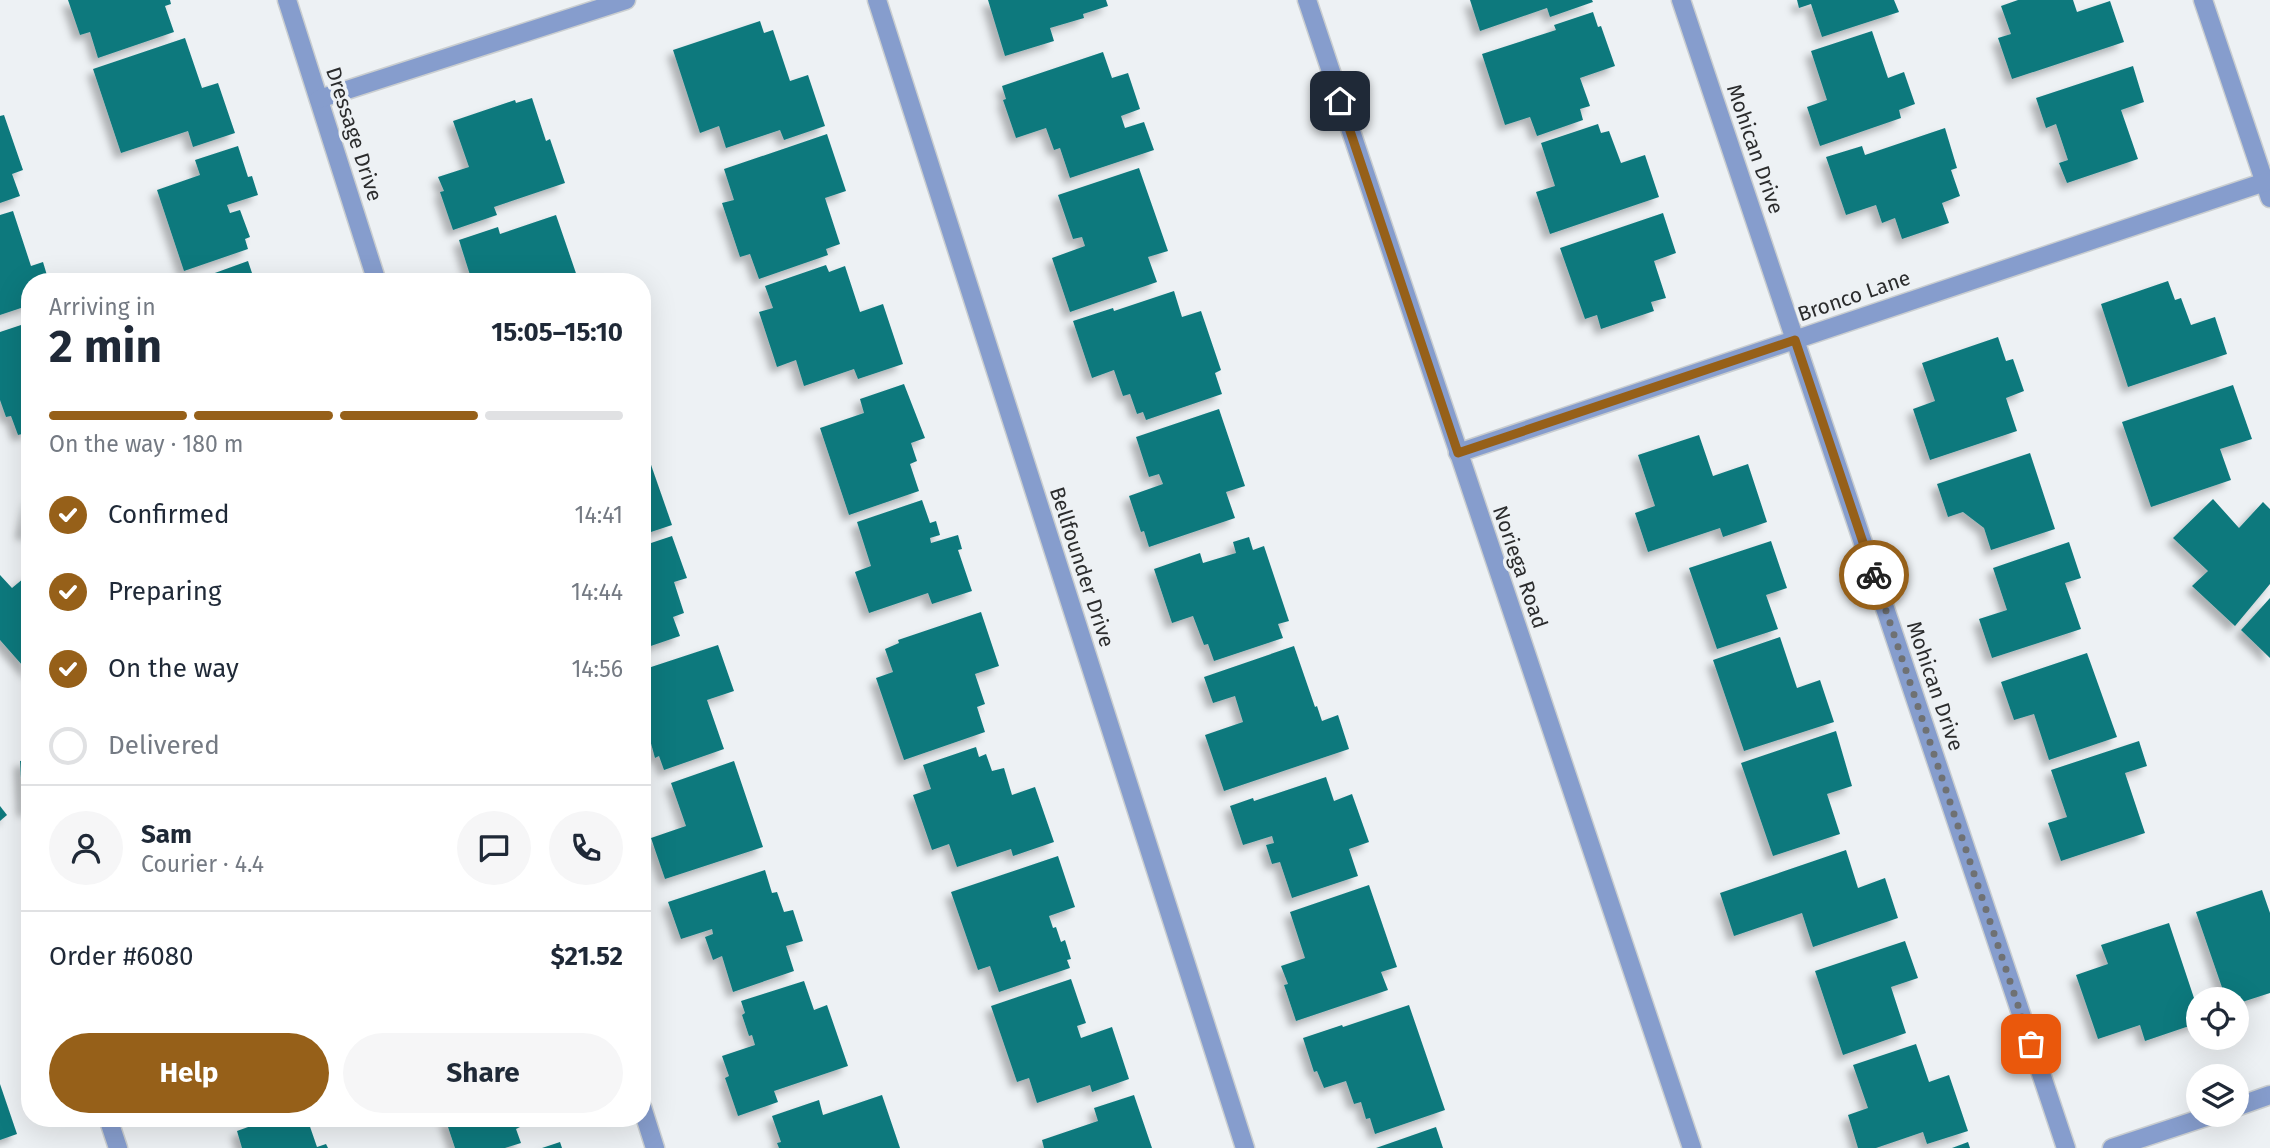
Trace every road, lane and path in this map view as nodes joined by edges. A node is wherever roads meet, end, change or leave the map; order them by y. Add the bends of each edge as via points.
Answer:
1 (287, 0) edge
2 (626, 0) edge
3 (877, 0) edge
4 (1307, 0) edge
5 (1681, 0) edge
6 (2203, 0) edge
7 (319, 99) junction
8 (2267, 190) edge
9 (374, 273) edge
10 (1795, 340) junction
11 (1458, 453) junction
12 (2270, 1095) edge
13 (2249, 1102) edge
14 (2186, 1124) edge
15 (111, 1127) edge
16 (648, 1127) edge
17 (118, 1148) edge
18 (655, 1148) edge
19 (1245, 1148) edge
20 (1692, 1148) edge
21 (2066, 1148) edge
22 (2112, 1148) edge

1 - 7 street, Dressage Drive
2 - 7 street
3 - 19 street, Bellfounder Drive
4 - 11 street, Noriega Road
5 - 10 street, Mohican Drive
6 - 8 street
7 - 9 street, Dressage Drive
8 - 10 street, Bronco Lane
10 - 11 street, Bronco Lane
10 - 21 street, Mohican Drive
11 - 20 street, Noriega Road
12 - 13 street
14 - 22 street
15 - 17 street
16 - 18 street

